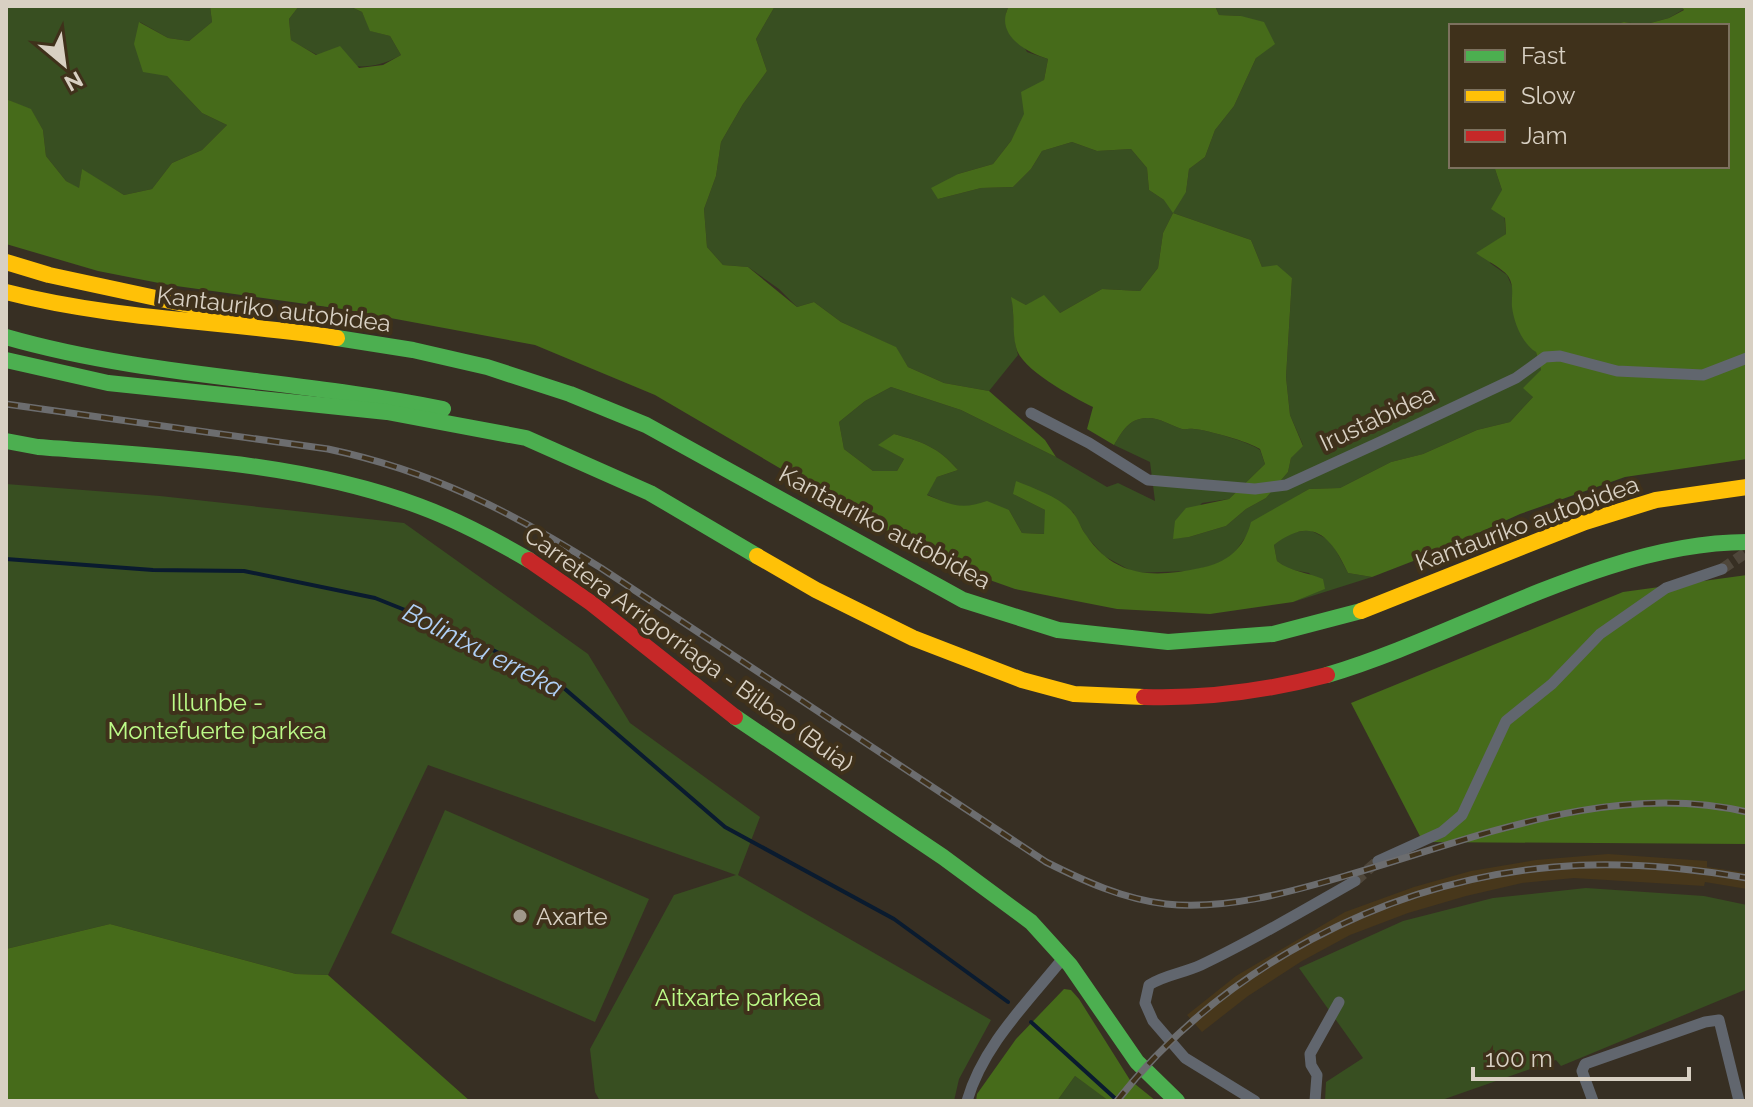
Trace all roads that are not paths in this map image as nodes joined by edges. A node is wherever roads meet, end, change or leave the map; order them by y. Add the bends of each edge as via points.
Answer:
1 (6, 262) edge
2 (6, 292) edge
3 (323, 336) junction
4 (6, 337) edge
5 (1747, 358) edge
6 (6, 360) edge
7 (1031, 413) dead end
8 (526, 438) junction
9 (6, 441) edge
10 (1747, 487) edge
11 (1747, 542) edge
12 (1722, 569) tunnel mouth
13 (1378, 861) tunnel mouth
14 (1355, 881) tunnel mouth
15 (1064, 957) junction
16 (1339, 1002) dead end
17 (967, 1101) edge
18 (1177, 1101) edge
19 (1255, 1101) edge
20 (1315, 1101) edge
21 (1593, 1101) edge
22 (1739, 1101) edge

1 - 3 main road
2 - 3 main road, Kantauriko autobidea via 123,314
3 - 10 main road, Kantauriko autobidea via 487,367 646,425 963,600 1058,630 1168,642 1273,634 1353,614 1585,522 1656,500
4 - 8 main road via 215,378 396,398 466,414
5 - 7 street, Irustabidea via 1703,375 1617,371 1545,357 1516,378 1286,485 1255,489 1148,480
6 - 8 main road via 108,383 387,412
8 - 11 main road via 650,493 816,590 913,638 1074,694 1175,698 1278,688 1392,654 1588,573 1659,554
9 - 15 main road, Carretera Arrigorriaga - Bilbao (Buia) via 297,472 382,492 472,528 539,566 692,687 1005,900
12 - 13 street via 1666,588 1600,634 1552,684 1506,721 1462,815 1442,832
14 - 19 street via 1200,965 1149,985 1145,1003 1153,1021 1185,1058
15 - 17 street via 993,1044
15 - 18 main road, Carretera Arrigorriaga - Bilbao (Buia) via 1134,1059
16 - 20 street via 1310,1054 1317,1075
21 - 22 street via 1582,1071 1585,1064 1719,1020

